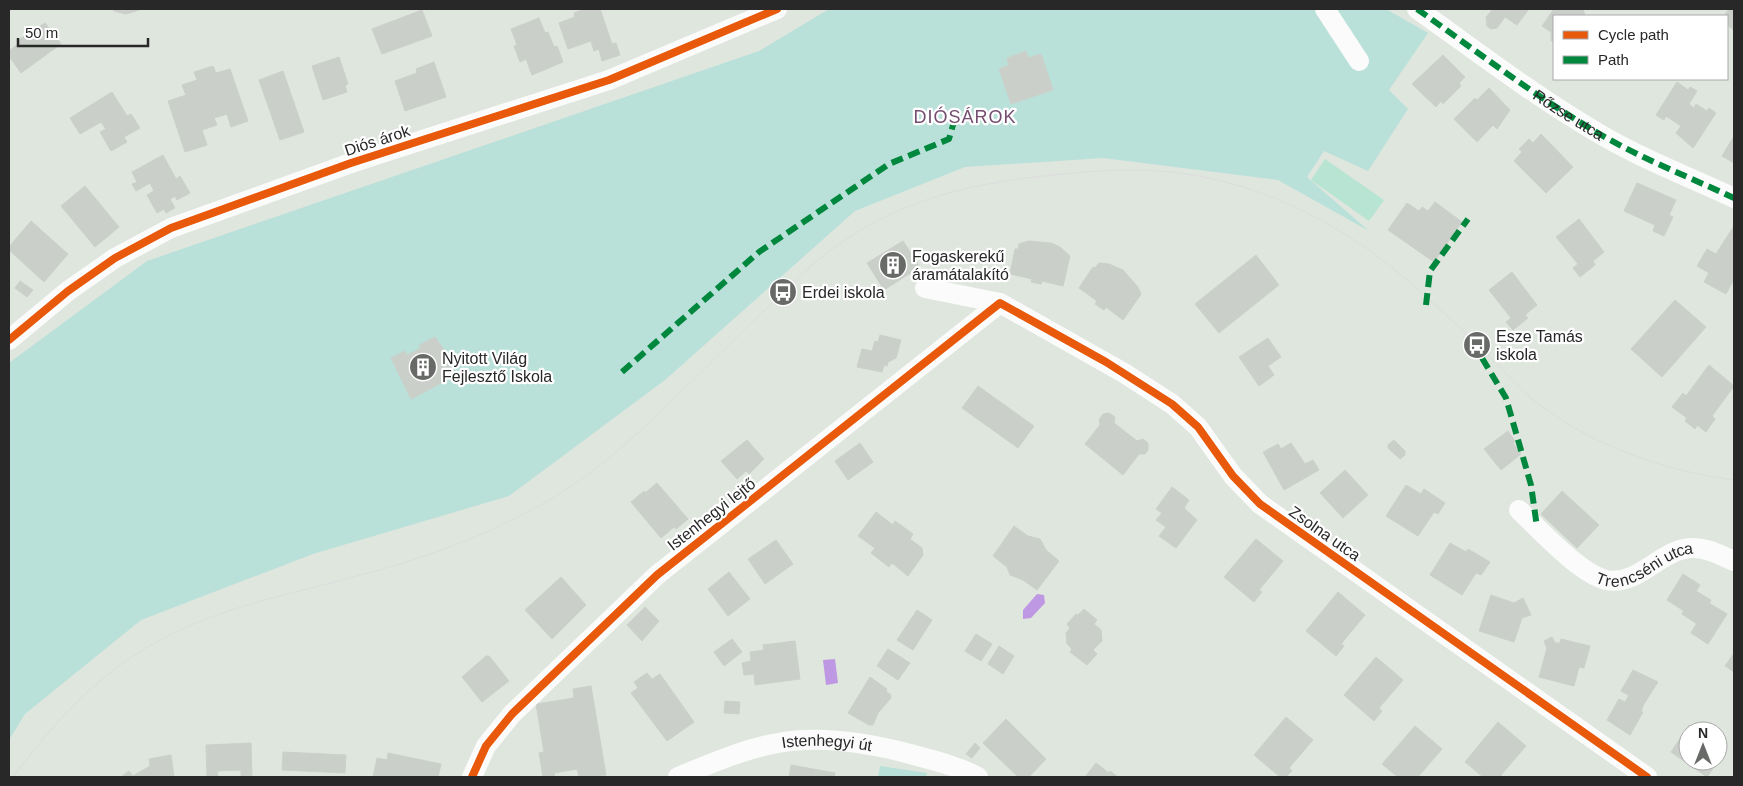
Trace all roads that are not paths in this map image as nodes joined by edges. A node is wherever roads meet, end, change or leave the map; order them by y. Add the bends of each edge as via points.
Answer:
1 (777, 9) edge
2 (1325, 9) edge
3 (1417, 9) edge
4 (1359, 61) dead end
5 (1734, 198) edge
6 (925, 288) dead end
7 (1000, 303) junction
8 (9, 340) edge
9 (1519, 510) dead end
10 (1734, 561) edge
11 (472, 777) edge
12 (678, 777) edge
13 (978, 777) edge
14 (1647, 777) edge

1 - 8 street, Diós árok via 609,80 351,163 171,228 114,258
2 - 4 street
3 - 5 street, Rőzse utca via 1594,132
6 - 7 street, Zsolna utca
7 - 11 street, Istenhegyi lejtő via 657,575 512,714 486,746
7 - 14 street, Zsolna utca via 1106,362 1172,404 1198,428 1233,476 1260,504
9 - 10 street, Trencséni utca via 1580,566 1606,580 1630,578 1668,554 1691,548 1713,552
12 - 13 street, Istenhegyi út via 762,746 808,740 886,748

